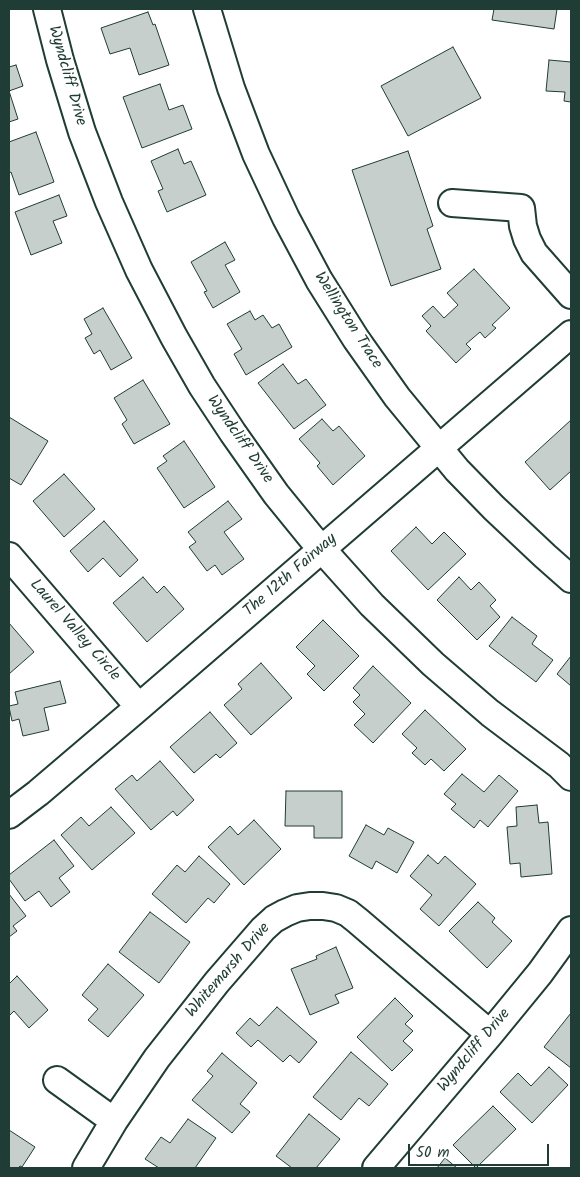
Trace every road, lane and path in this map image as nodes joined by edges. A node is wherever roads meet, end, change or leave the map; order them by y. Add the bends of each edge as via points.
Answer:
1 (47, 9) edge
2 (207, 9) edge
3 (452, 203) dead end
4 (571, 295) edge
5 (571, 334) edge
6 (439, 449) junction
7 (322, 550) junction
8 (9, 556) edge
9 (571, 578) edge
10 (140, 706) junction
11 (571, 777) edge
12 (9, 815) edge
13 (571, 930) edge
14 (490, 1034) junction
15 (57, 1080) dead end
16 (114, 1121) junction
17 (86, 1168) edge
18 (376, 1168) edge

1 - 7 street, Wyndcliff Drive via 82,132 139,270 202,386 276,494
2 - 6 street, Wellington Trace via 231,88 256,154 286,218 356,339
3 - 4 street via 521,208 523,226 534,253
5 - 6 street, The 12th Fairway
6 - 7 street, The 12th Fairway
6 - 9 street, Wellington Trace via 494,508
7 - 10 street, The 12th Fairway
7 - 11 street, Wyndcliff Drive via 372,605 433,664
8 - 10 street, Laurel Valley Circle
10 - 12 street, The 12th Fairway
13 - 14 street, Wyndcliff Drive
14 - 16 street, Whitemarsh Drive via 348,913 323,906 297,908 274,919 263,929 217,982 157,1058
14 - 18 street, Wyndcliff Drive
15 - 16 street
16 - 17 street, Whitemarsh Drive

